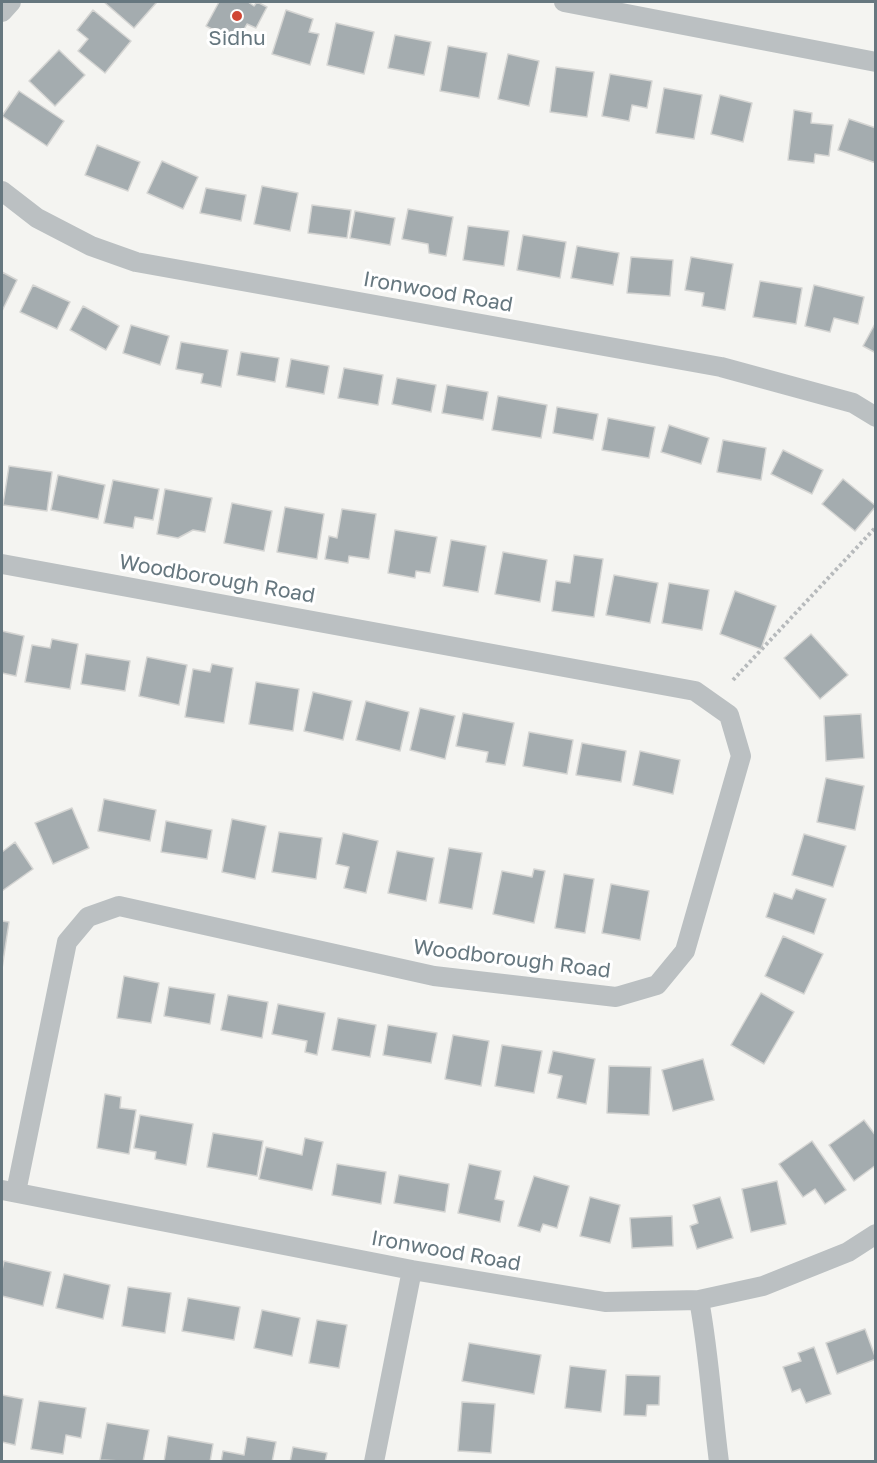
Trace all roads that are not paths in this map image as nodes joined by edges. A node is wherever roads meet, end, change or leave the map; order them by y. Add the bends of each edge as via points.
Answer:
1 (10, 2) edge
2 (564, 2) edge
3 (2, 12) edge
4 (876, 62) edge
5 (2, 191) edge
6 (876, 417) edge
7 (2, 564) edge
8 (9, 1191) edge
9 (876, 1234) edge
10 (412, 1270) junction
11 (699, 1300) junction
12 (374, 1461) edge
13 (719, 1461) edge

1 - 3 street
2 - 4 street
5 - 6 street, Ironwood Road via 37,218 91,246 136,262 721,367 853,404
7 - 8 street, Woodborough Road via 695,691 729,715 741,756 685,951 657,986 616,997 434,976 119,906 88,917 67,942
8 - 10 street, Ironwood Road
9 - 11 street, Ironwood Road via 848,1252 763,1286
10 - 11 street, Ironwood Road via 605,1302
10 - 12 street
11 - 13 street

